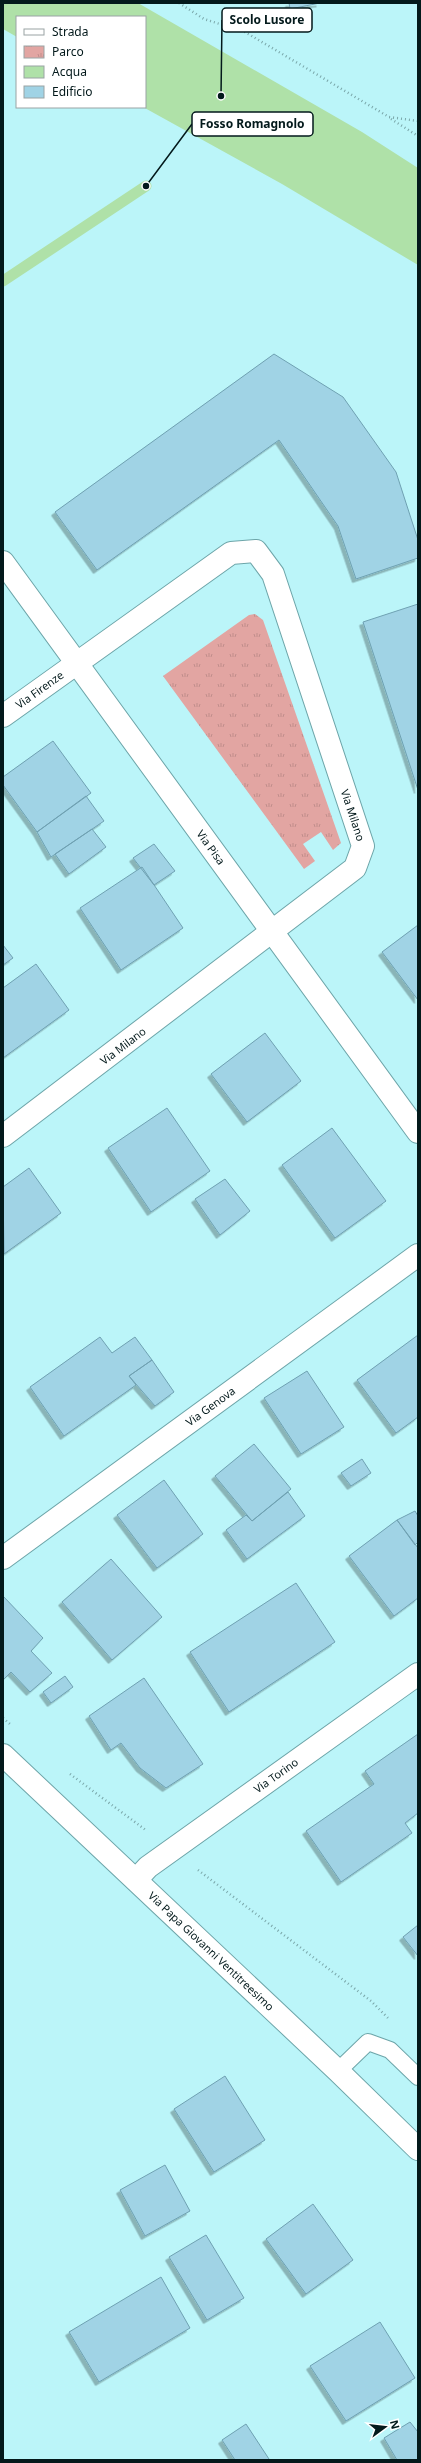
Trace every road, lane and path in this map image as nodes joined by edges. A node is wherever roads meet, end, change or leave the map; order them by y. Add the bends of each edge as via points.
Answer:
1 (179, 3) edge
2 (389, 118) junction
3 (418, 120) edge
4 (418, 136) edge
5 (3, 562) edge
6 (75, 663) junction
7 (3, 716) edge
8 (273, 933) junction
9 (418, 1132) edge
10 (3, 1136) edge
11 (418, 1255) edge
12 (3, 1558) edge
13 (418, 1674) edge
14 (3, 1718) edge
15 (14, 1728) dead end
16 (3, 1755) edge
17 (68, 1772) dead end
18 (149, 1832) dead end
19 (194, 1867) dead end
20 (136, 1880) junction
21 (392, 2022) dead end
22 (338, 2071) junction
23 (418, 2077) edge
24 (418, 2150) edge

1 - 2 path via 204,19 245,32
2 - 3 path
2 - 4 path
5 - 6 street, Via Pisa
6 - 7 street, Via Firenze
6 - 8 street, Via Pisa
6 - 8 street, Via Milano via 231,553 256,551 273,574 364,846 355,868
8 - 9 street, Via Pisa
8 - 10 street, Via Milano
11 - 12 street, Via Genova
13 - 20 street, Via Torino via 148,1867
14 - 15 path
16 - 20 street, Via Papa Giovanni Ventitreesimo
17 - 18 path
19 - 21 path via 371,2001
20 - 22 street, Via Papa Giovanni Ventitreesimo
22 - 23 lane via 368,2042 390,2050
22 - 24 street, Via Papa Giovanni Ventitreesimo

